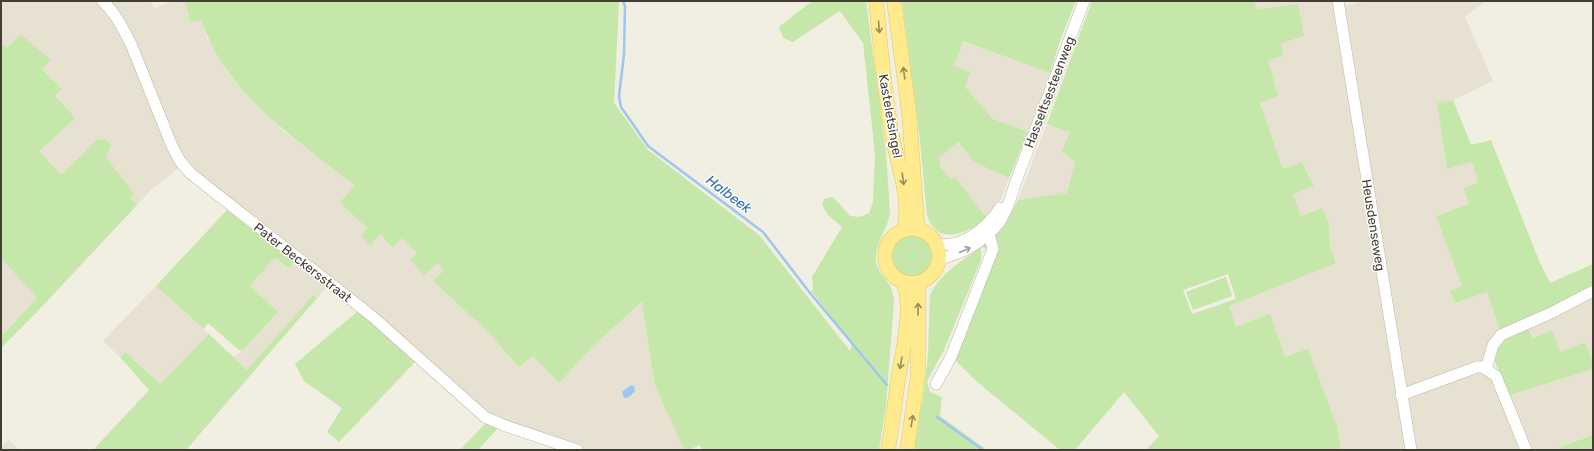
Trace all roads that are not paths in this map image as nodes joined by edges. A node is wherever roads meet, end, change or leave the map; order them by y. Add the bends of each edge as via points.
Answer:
1 (104, 1) edge
2 (876, 1) edge
3 (894, 1) edge
4 (1084, 1) edge
5 (1338, 1) edge
6 (1015, 184) junction
7 (904, 230) junction
8 (919, 230) junction
9 (989, 234) junction
10 (936, 244) junction
11 (939, 262) junction
12 (904, 282) junction
13 (922, 282) junction
14 (1593, 290) edge
15 (911, 335) junction
16 (1486, 369) junction
17 (936, 384) dead end
18 (1401, 395) junction
19 (577, 450) edge
20 (888, 450) edge
21 (907, 450) edge
22 (1411, 450) edge
23 (1526, 450) edge

1 - 19 street, Pater Beckersstraat via 126,33 172,146 180,162 190,173 373,318 485,417
2 -> 7 main road, Kasteletsingel via 888,114 903,176 906,214
8 -> 3 main road, Kasteletsingel via 909,112
4 - 6 street, Hasseltsesteenweg
5 - 18 street, Heusdenseweg
6 - 9 street, Hasseltsesteenweg via 1009,207
6 - 10 street, Hasseltsesteenweg via 993,219 983,229 954,243 944,246
7 - 8 main road
7 - 12 main road via 891,240 886,256 890,272
8 - 10 main road via 926,233
11 -> 9 street, Hasseltsesteenweg via 948,255 966,250
9 - 17 street via 993,249 951,357
10 - 11 main road
11 - 13 main road, Hasseltsesteenweg via 936,270
12 - 13 main road
12 - 15 main road
15 -> 13 main road via 918,290
14 - 16 street via 1551,313 1501,335 1493,345
15 -> 20 main road
21 -> 15 main road via 918,374
16 - 18 street via 1477,367
16 - 23 street via 1496,376
18 - 22 street, Heusdenseweg

